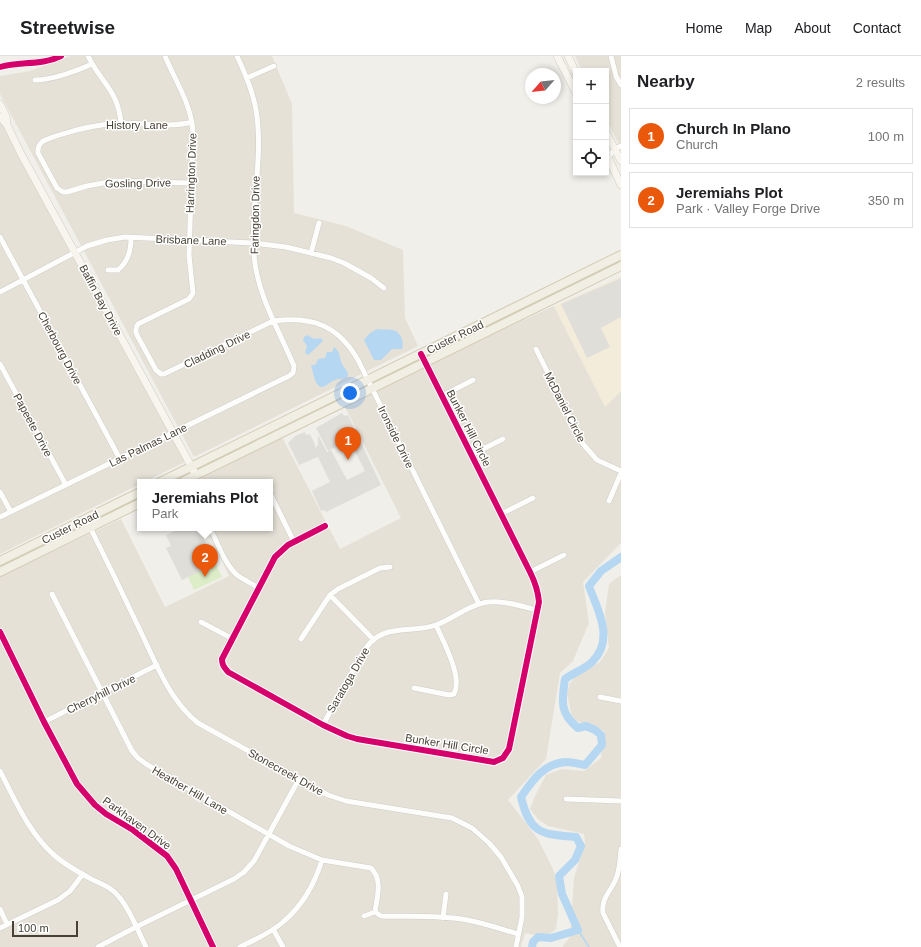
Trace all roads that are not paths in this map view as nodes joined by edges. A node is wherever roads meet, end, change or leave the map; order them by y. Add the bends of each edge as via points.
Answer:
1 (61, 56) edge
2 (88, 56) edge
3 (165, 56) edge
4 (237, 56) edge
5 (557, 56) edge
6 (568, 56) edge
7 (611, 56) edge
8 (92, 64) junction
9 (274, 66) dead end
10 (0, 67) edge
11 (574, 68) edge
12 (573, 69) edge
13 (564, 70) junction
14 (247, 78) junction
15 (35, 80) dead end
16 (621, 85) edge
17 (573, 87) edge
18 (0, 104) edge
19 (0, 117) edge
20 (192, 122) junction
21 (121, 123) junction
22 (7, 125) junction
23 (609, 137) edge
24 (619, 153) edge
25 (609, 155) edge
26 (609, 159) edge
27 (190, 183) junction
28 (621, 185) edge
29 (62, 192) joint
30 (319, 222) dead end
31 (0, 237) edge
32 (131, 238) junction
33 (188, 240) junction
34 (253, 243) junction
35 (75, 252) junction
36 (311, 253) junction
37 (621, 255) edge
38 (621, 266) edge
39 (108, 270) dead end
40 (23, 280) junction
41 (384, 288) dead end
42 (0, 292) edge
43 (273, 322) junction
44 (536, 349) dead end
45 (421, 354) junction
46 (425, 362) junction
47 (0, 364) edge
48 (294, 370) joint
49 (161, 374) joint
50 (368, 379) junction
51 (474, 380) dead end
52 (372, 388) junction
53 (442, 396) junction
54 (173, 433) junction
55 (503, 439) dead end
56 (472, 455) junction
57 (120, 459) junction
58 (191, 467) junction
59 (182, 471) junction
60 (621, 472) edge
61 (196, 475) junction
62 (166, 479) edge
63 (184, 479) edge
64 (189, 479) edge
65 (66, 485) junction
66 (0, 492) edge
67 (137, 494) edge
68 (533, 498) dead end
69 (273, 499) edge
70 (609, 501) dead end
71 (137, 504) edge
72 (11, 512) junction
73 (501, 514) junction
74 (0, 517) edge
75 (86, 519) junction
76 (325, 526) dead end
77 (90, 527) junction
78 (212, 531) edge
79 (294, 542) junction
80 (564, 555) dead end
81 (0, 561) edge
82 (390, 568) dead end
83 (0, 572) edge
84 (530, 572) junction
85 (259, 588) junction
86 (52, 594) dead end
87 (330, 595) junction
88 (479, 604) junction
89 (537, 610) junction
90 (201, 622) dead end
91 (436, 625) junction
92 (0, 632) edge
93 (233, 639) junction
94 (301, 639) dead end
95 (374, 640) junction
96 (157, 666) junction
97 (414, 688) dead end
98 (102, 693) junction
99 (600, 697) dead end
100 (621, 701) edge
101 (44, 722) junction
102 (323, 725) junction
103 (0, 770) edge
104 (299, 779) junction
105 (566, 799) dead end
106 (621, 801) edge
107 (269, 836) junction
108 (621, 849) edge
109 (322, 860) junction
110 (620, 863) edge
111 (83, 874) junction
112 (446, 894) dead end
113 (191, 901) junction
114 (0, 909) edge
115 (375, 912) junction
116 (364, 916) dead end
117 (443, 918) junction
118 (8, 924) junction
119 (136, 927) junction
120 (0, 928) edge
121 (273, 929) junction
122 (518, 934) junction
123 (98, 947) edge
124 (146, 947) edge
125 (213, 947) edge
126 (240, 947) edge
127 (283, 947) edge
128 (516, 947) edge
129 (620, 947) edge

1 - 10 street via 42,62
2 - 8 street
3 - 20 street, Harrington Drive via 186,100
4 - 14 street, Faringdon Drive
5 - 13 street
6 - 11 street
7 - 16 street
8 - 15 street via 75,71
8 - 21 street via 114,94 120,110
9 - 14 street
12 - 13 street
13 - 17 street
14 - 34 street, Faringdon Drive via 256,109 258,133
18 - 22 street, Baffin Bay Drive
19 - 22 street, Baffin Bay Drive
20 - 21 street, History Lane via 174,125
20 - 27 street, Harrington Drive
21 - 29 street, History Lane via 65,133 43,141 38,146 38,153 57,188
22 - 35 street, Baffin Bay Drive
23 - 24 street
24 - 25 street
26 - 28 street
27 - 29 street, Gosling Drive via 114,181
27 - 33 street, Harrington Drive
30 - 36 street
31 - 40 street, Cherbourg Drive
32 - 33 street, Brisbane Lane
32 - 35 street, Brisbane Lane via 106,240
32 - 39 street via 126,261 118,270
33 - 34 street, Brisbane Lane
33 - 49 street, Harrington Drive via 193,294 189,299 138,324 136,328 156,370
34 - 36 street, Brisbane Lane
34 - 43 street, Faringdon Drive via 258,277
35 - 40 street, Brisbane Lane
35 - 54 street, Baffin Bay Drive
36 - 41 street, Brisbane Lane via 344,263
37 - 45 main road, Custer Road
38 - 46 main road, Custer Road
40 - 42 street, Brisbane Lane
40 - 57 street, Cherbourg Drive
43 - 48 street, Faringdon Drive
43 - 49 street, Cladding Drive
43 - 50 street, Ironside Drive via 291,319 311,321 336,332 353,351
44 - 60 street, McDaniel Circle via 583,444 597,460
45 - 46 street, Bunker Hill Circle
45 - 50 main road, Custer Road
46 - 52 main road, Custer Road
46 - 53 street, Bunker Hill Circle
47 - 65 street, Papeete Drive
48 - 54 street, Las Palmas Lane via 289,376
50 - 52 street, Ironside Drive
50 - 58 main road, Custer Road
51 - 53 street
52 - 61 main road, Custer Road
52 - 88 street, Ironside Drive
53 - 56 street, Bunker Hill Circle
54 - 57 street, Las Palmas Lane
54 - 58 street, Baffin Bay Drive
55 - 56 street
56 - 73 street, Bunker Hill Circle
57 - 65 street, Las Palmas Lane
58 - 59 main road, Custer Road
58 - 61 street, Baffin Bay Drive
59 - 62 main road, Custer Road
59 - 63 street
60 - 70 street
61 - 64 main road, Custer Road
65 - 72 street, Las Palmas Lane
66 - 72 street
67 - 75 main road, Custer Road
68 - 73 street
69 - 79 street
71 - 77 main road, Custer Road
72 - 74 street, Las Palmas Lane
73 - 84 street, Bunker Hill Circle
75 - 77 street, Stonecreek Drive
75 - 81 main road, Custer Road
76 - 79 street, Bunker Hill Circle
77 - 83 main road, Custer Road
77 - 96 street, Stonecreek Drive
78 - 85 street via 232,570
79 - 85 street, Bunker Hill Circle via 288,544 275,557
80 - 84 street
82 - 87 street via 380,568
84 - 89 street, Bunker Hill Circle via 537,585
85 - 93 street, Bunker Hill Circle
86 - 98 street, Heather Hill Lane
87 - 94 street
87 - 95 street
88 - 89 street, Saratoga Drive via 493,602
88 - 91 street, Saratoga Drive
89 - 102 street, Bunker Hill Circle via 509,749 503,758 494,762 356,739
90 - 93 street
91 - 95 street, Saratoga Drive via 395,630 381,634
91 - 97 street via 451,657 455,692 449,695
92 - 101 street, Parkhaven Drive
93 - 102 street, Bunker Hill Circle via 222,659 222,665 228,672
95 - 102 street, Saratoga Drive via 361,655
96 - 98 street, Cherryhill Drive
96 - 104 street, Stonecreek Drive via 175,698 198,723
98 - 101 street, Cherryhill Drive
98 - 107 street, Heather Hill Lane via 138,758
99 - 100 street
101 - 113 street, Parkhaven Drive via 85,795 106,814 133,830 167,856
103 - 111 street via 24,819 34,832 54,855
104 - 107 street
104 - 122 street, Stonecreek Drive via 328,795 346,801 452,818 472,828 489,843 518,886 522,897 522,917
105 - 106 street
107 - 109 street, Heather Hill Lane
107 - 113 street via 254,862 244,872
108 - 110 street
109 - 115 street, Heather Hill Lane via 371,868 379,881
109 - 121 street via 301,902
110 - 129 street via 615,882 602,907
111 - 118 street via 65,896
111 - 119 street via 117,894
112 - 117 street
113 - 119 street
113 - 125 street, Parkhaven Drive
114 - 118 street
115 - 116 street
115 - 117 street via 381,916
117 - 122 street via 466,920
118 - 120 street
119 - 123 street
119 - 124 street
121 - 126 street
121 - 127 street
122 - 128 street, Stonecreek Drive

